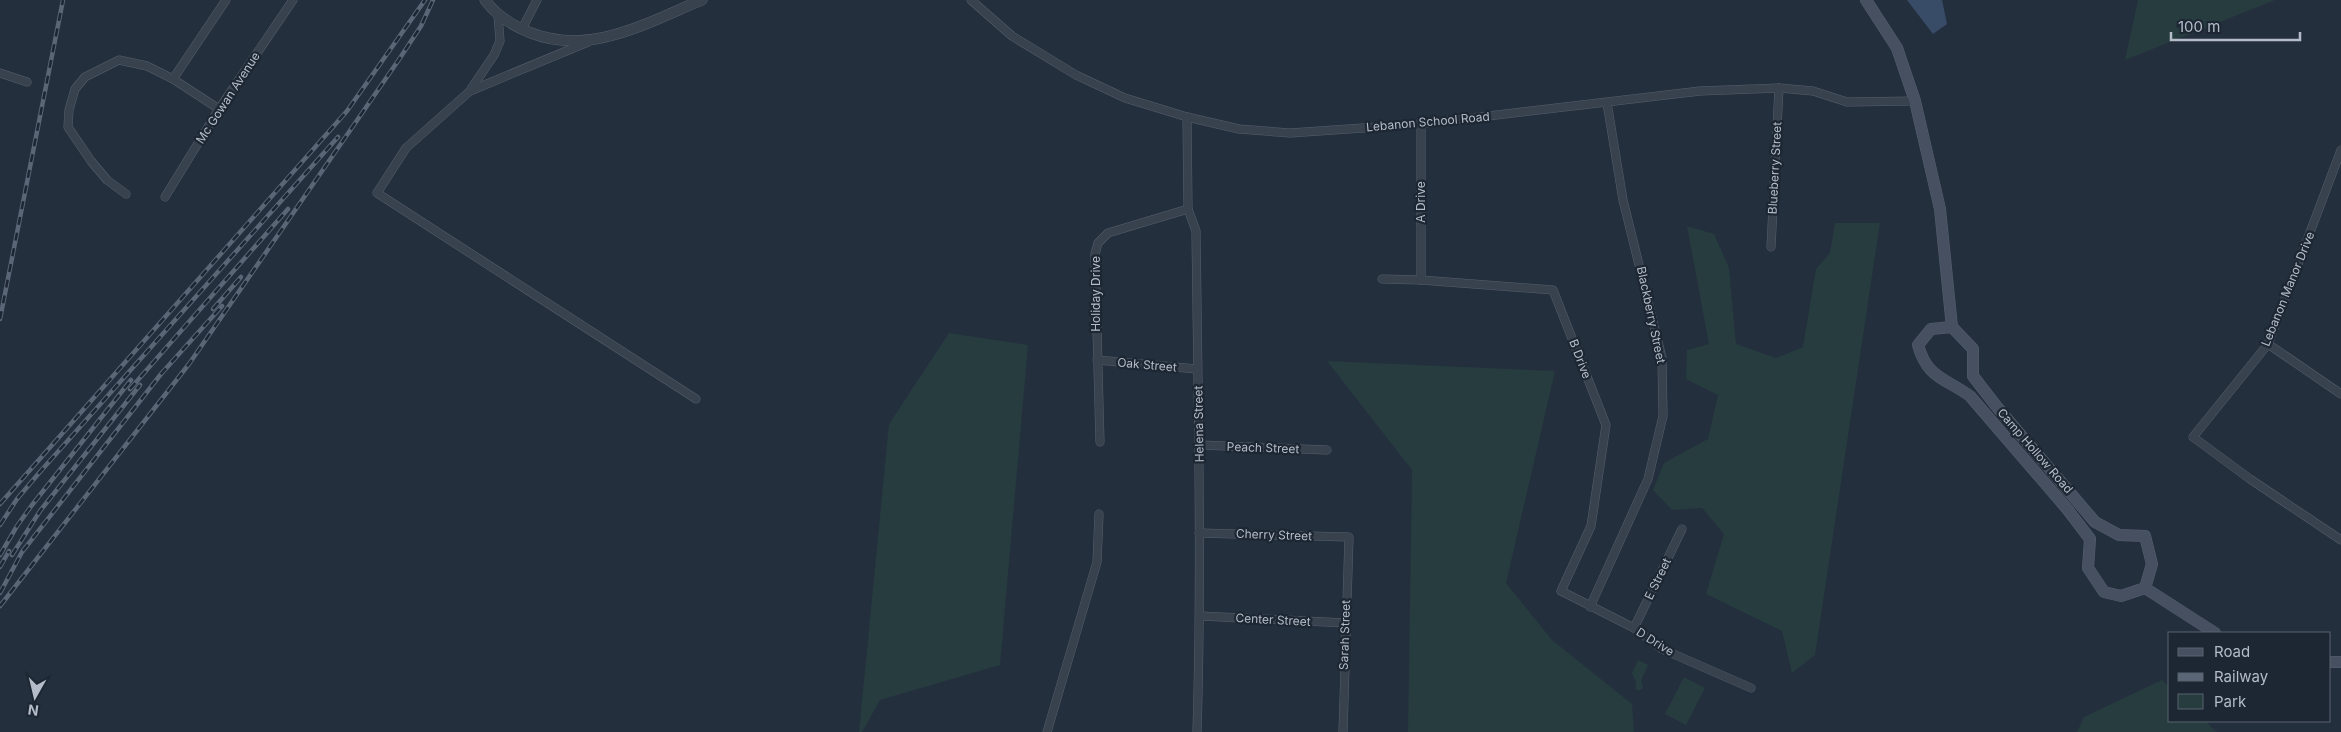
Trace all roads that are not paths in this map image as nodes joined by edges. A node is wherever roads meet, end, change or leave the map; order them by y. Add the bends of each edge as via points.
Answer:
1 (226, 0) edge
2 (293, 0) edge
3 (485, 0) edge
4 (537, 0) edge
5 (702, 0) edge
6 (971, 0) edge
7 (1866, 0) edge
8 (498, 14) junction
9 (522, 29) junction
10 (590, 41) junction
11 (0, 73) edge
12 (173, 79) junction
13 (27, 82) dead end
14 (1779, 88) junction
15 (470, 90) junction
16 (1915, 101) junction
17 (1607, 103) junction
18 (219, 109) junction
19 (1188, 117) junction
20 (1422, 124) junction
21 (2341, 150) edge
22 (126, 194) dead end
23 (164, 197) dead end
24 (1188, 209) junction
25 (1771, 247) dead end
26 (1382, 279) dead end
27 (1420, 280) junction
28 (1952, 327) junction
29 (2268, 344) junction
30 (1097, 360) junction
31 (1198, 369) junction
32 (2341, 394) edge
33 (696, 399) dead end
34 (1100, 442) dead end
35 (1200, 445) junction
36 (1327, 450) dead end
37 (1099, 514) dead end
38 (1682, 529) dead end
39 (1199, 533) junction
40 (1349, 538) joint
41 (2341, 540) edge
42 (2145, 588) junction
43 (1561, 591) joint
44 (1590, 607) junction
45 (1201, 616) junction
46 (1346, 623) junction
47 (1634, 628) junction
48 (2213, 632) edge
49 (1751, 688) dead end
50 (1048, 732) edge
51 (1197, 732) edge
52 (1343, 732) edge

1 - 12 street
2 - 18 street, Mc Gowan Avenue
3 - 8 street
4 - 9 street
5 - 10 street
6 - 19 street, Lebanon School Road via 1012,36 1076,75 1125,98
7 - 16 main road via 1896,48
8 - 9 street
8 - 15 street via 500,41
9 - 10 street via 547,39
10 - 15 street
11 - 13 street
12 - 18 street
12 - 22 street via 147,66 119,60 85,77 75,89 68,127 107,180
14 - 16 street, Lebanon School Road via 1813,91 1846,102
14 - 17 street, Lebanon School Road via 1700,91
14 - 25 street, Blueberry Street
15 - 33 street via 406,148 378,193
16 - 28 main road via 1940,209
17 - 20 street, Lebanon School Road
17 - 44 street, Blackberry Street via 1623,200 1662,358 1663,416 1648,479
18 - 23 street, Mc Gowan Avenue
19 - 20 street, Lebanon School Road via 1239,129 1290,133
19 - 24 street, Helena Street
20 - 27 street, A Drive
21 - 29 street, Lebanon Manor Drive
24 - 30 street, Holiday Drive via 1108,233 1098,243 1095,254
24 - 31 street, Helena Street via 1196,231
26 - 27 street, B Drive
27 - 43 street, B Drive via 1553,290 1606,425 1591,526
28 - 42 main road, Camp Hollow Road via 1973,349 1973,376 2095,522 2119,535 2145,536 2152,564
28 - 42 main road, Camp Hollow Road via 1931,329 1918,345 1922,360 1933,375 1970,396 2068,510 2090,539 2088,568 2104,592 2120,596
29 - 32 street
29 - 41 street, Lebanon Manor Drive via 2193,437
30 - 31 street, Oak Street
30 - 34 street, Holiday Drive
31 - 35 street, Helena Street
35 - 36 street, Peach Street
35 - 39 street, Helena Street
37 - 50 street via 1097,562
38 - 47 street, E Street
39 - 40 street, Cherry Street
39 - 45 street, Helena Street
40 - 46 street, Sarah Street
42 - 48 main road
43 - 44 street, D Drive
44 - 47 street, D Drive
45 - 46 street, Center Street
45 - 51 street, Helena Street
46 - 52 street, Sarah Street
47 - 49 street, D Drive via 1662,649

